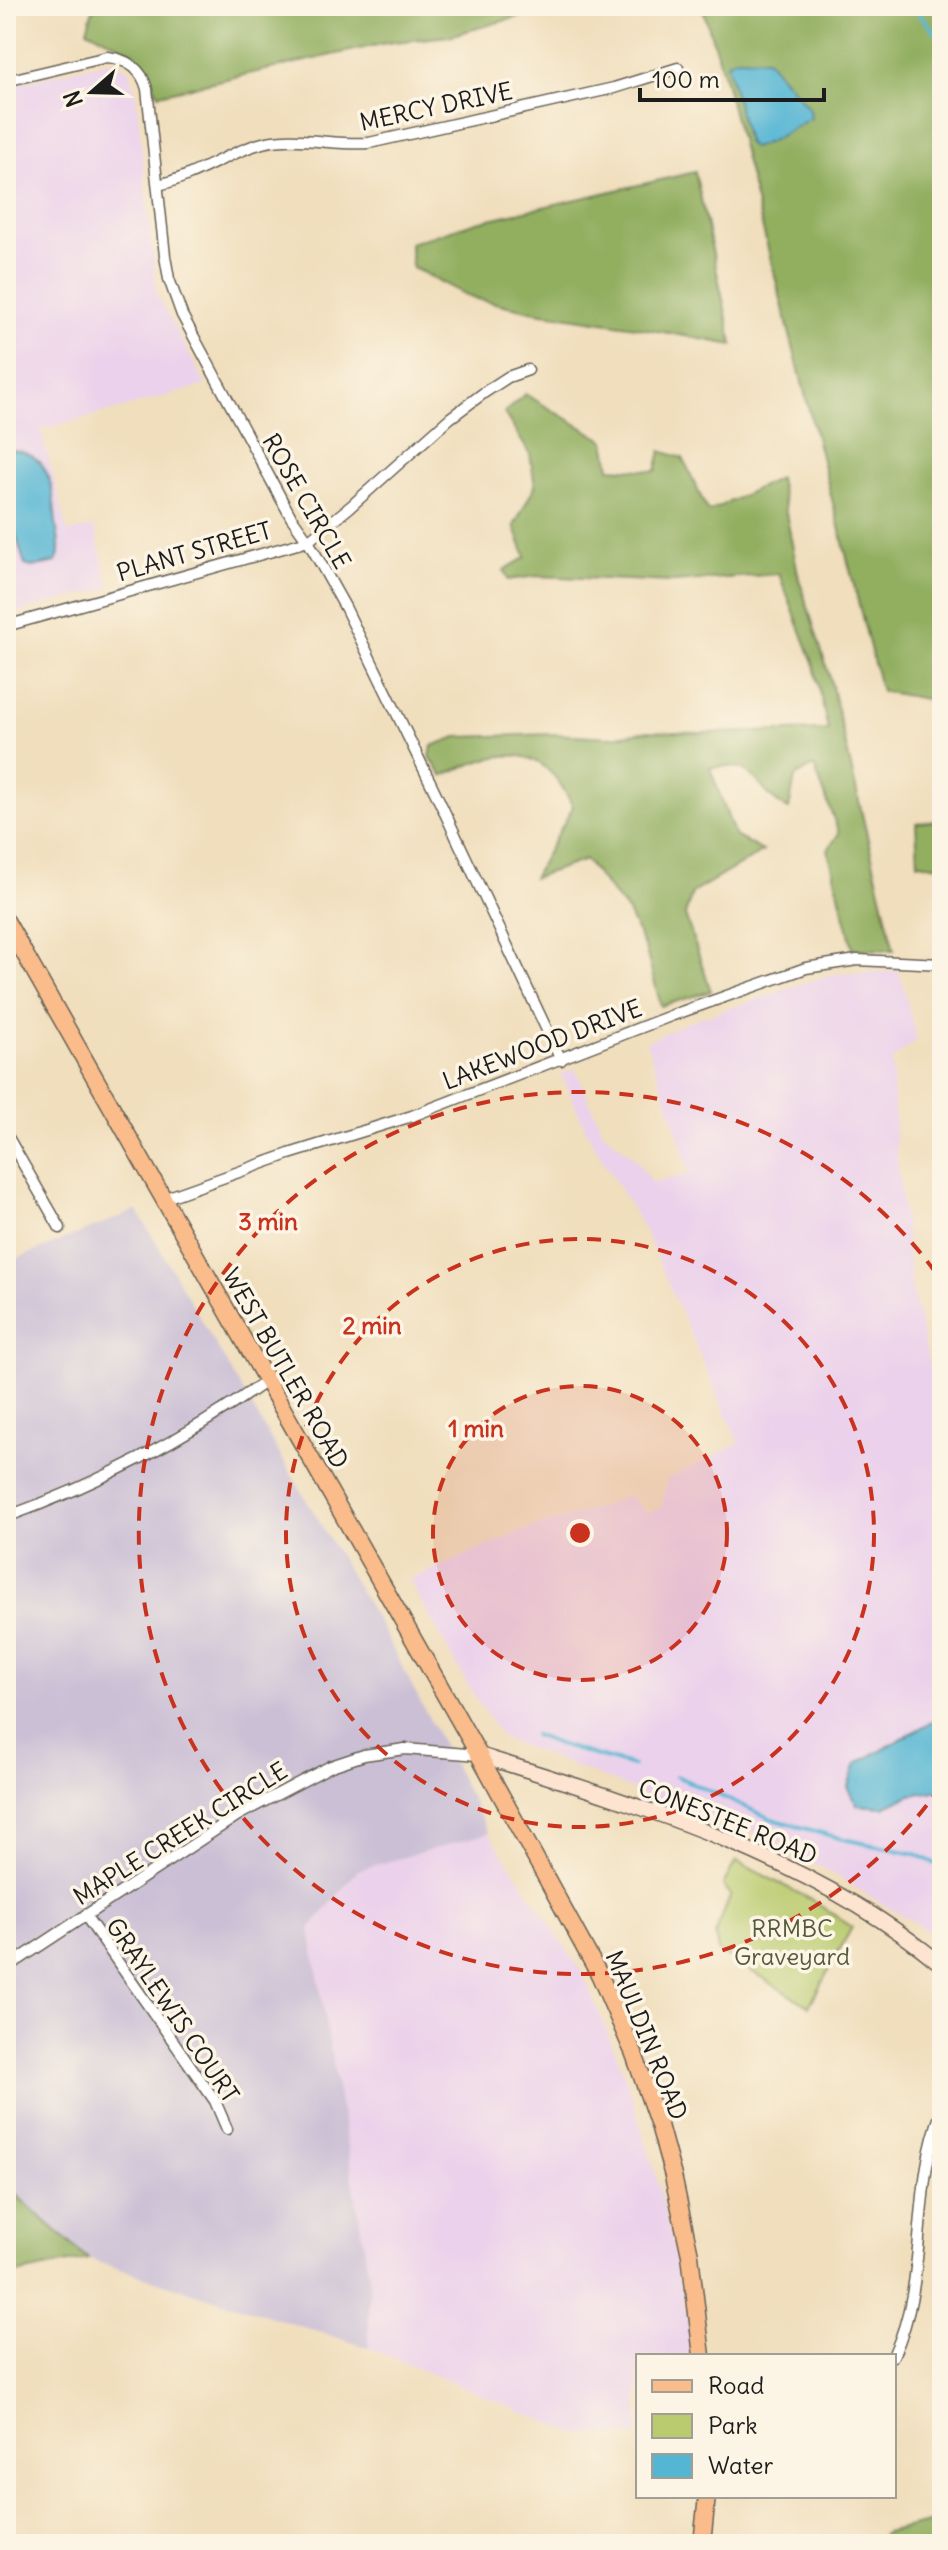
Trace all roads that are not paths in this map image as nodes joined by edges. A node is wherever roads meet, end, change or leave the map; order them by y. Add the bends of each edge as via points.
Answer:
1 (678, 68) dead end
2 (6, 81) edge
3 (158, 185) junction
4 (528, 370) dead end
5 (308, 541) junction
6 (6, 626) edge
7 (8, 929) edge
8 (942, 964) edge
9 (561, 1060) junction
10 (6, 1134) edge
11 (163, 1199) junction
12 (60, 1228) dead end
13 (266, 1381) junction
14 (6, 1517) edge
15 (479, 1755) junction
16 (85, 1915) junction
17 (942, 1965) edge
18 (6, 1968) edge
19 (942, 2111) edge
20 (227, 2129) dead end
21 (702, 2354) edge
22 (894, 2354) edge
23 (707, 2498) edge
24 (702, 2544) edge

1 - 3 street, MERCY DRIVE via 614,88 369,143 259,144 181,180
2 - 3 street, ROSE CIRCLE via 107,57 131,64 147,89
3 - 5 street, ROSE CIRCLE via 169,279 182,315
4 - 5 street, PLANT STREET via 508,377 450,418
5 - 6 street, PLANT STREET
5 - 9 street, ROSE CIRCLE via 345,607
7 - 11 main road, WEST BUTLER ROAD
8 - 9 street, LAKEWOOD DRIVE via 857,960 806,968
9 - 11 street, LAKEWOOD DRIVE
10 - 12 street
11 - 13 main road, WEST BUTLER ROAD
13 - 14 street via 107,1476
13 - 15 main road, WEST BUTLER ROAD
15 - 16 street, MAPLE CREEK CIRCLE via 405,1749 331,1766 238,1815
15 - 17 main road, CONESTEE ROAD via 765,1857 864,1907
15 - 21 main road, MAULDIN ROAD via 593,1963 634,2054 659,2125 688,2240
16 - 18 street, MAPLE CREEK CIRCLE
16 - 20 street, GRAYLEWIS COURT via 215,2101
19 - 22 street via 928,2154 910,2304
23 - 24 main road

